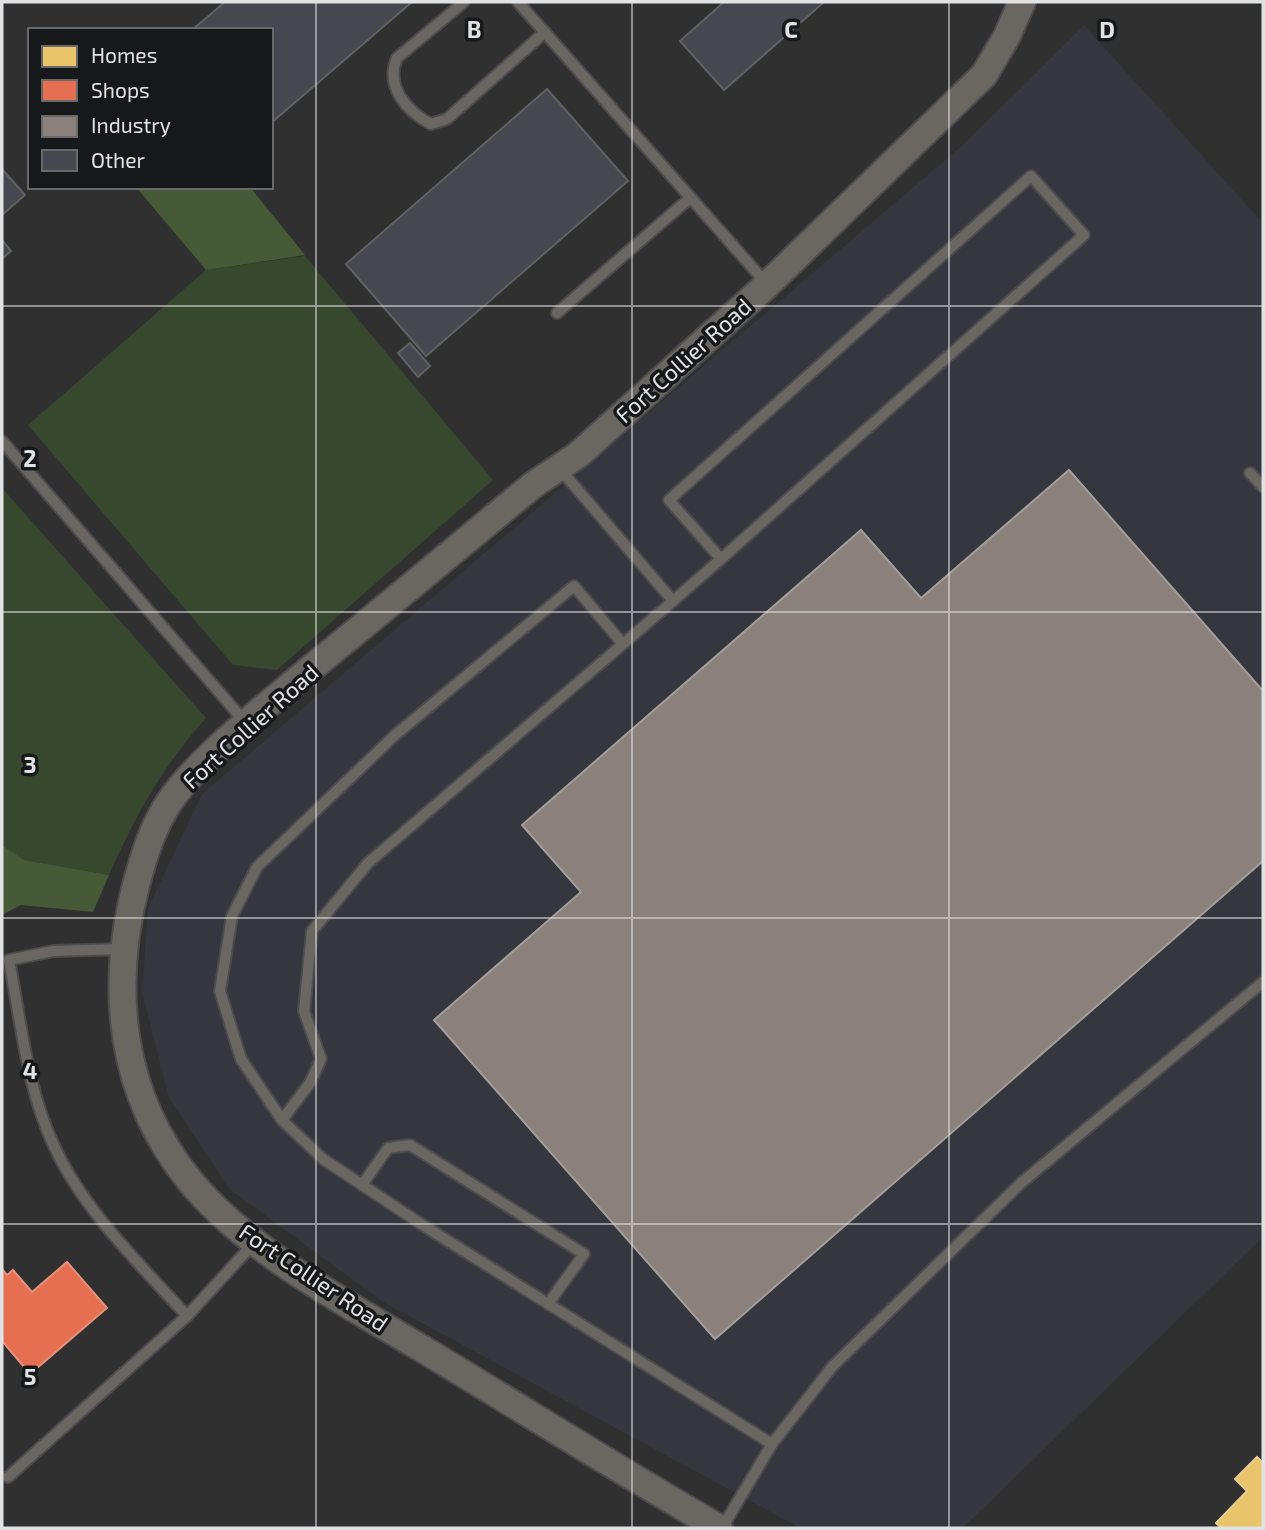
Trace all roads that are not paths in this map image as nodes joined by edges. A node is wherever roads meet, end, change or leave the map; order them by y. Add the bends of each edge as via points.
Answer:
1 (464, 2) edge
2 (518, 2) edge
3 (1021, 2) edge
4 (545, 32) junction
5 (690, 198) junction
6 (767, 285) junction
7 (557, 313) dead end
8 (2, 441) edge
9 (559, 468) junction
10 (1250, 472) dead end
11 (1263, 487) edge
12 (720, 559) junction
13 (673, 601) junction
14 (622, 643) junction
15 (246, 723) junction
16 (123, 949) junction
17 (6, 962) edge
18 (1263, 982) edge
19 (282, 1121) junction
20 (362, 1185) junction
21 (256, 1241) junction
22 (548, 1304) junction
23 (187, 1316) junction
24 (772, 1444) junction
25 (8, 1477) dead end
26 (721, 1528) edge

1 - 4 lane via 397,58 391,71 397,94 415,116 431,124 447,119
2 - 4 lane
3 - 6 street, Fort Collier Road via 984,75
4 - 5 lane
5 - 6 lane
5 - 7 lane
6 - 9 street, Fort Collier Road
8 - 15 lane
9 - 13 lane
9 - 15 street, Fort Collier Road
10 - 11 lane
12 - 12 lane via 1084,235 1031,176 669,500
12 - 13 lane
13 - 14 lane
14 - 19 lane via 368,863 312,931 304,1011 321,1059
14 - 19 lane via 574,586 394,736 257,867 232,916 220,991 240,1059
15 - 16 street, Fort Collier Road via 171,799 149,839
16 - 17 lane via 54,951
16 - 21 street, Fort Collier Road via 123,1020 145,1105 190,1181
17 - 23 lane via 29,1070 54,1147 98,1217
18 - 24 lane via 1021,1183 832,1367
19 - 20 lane via 323,1160
20 - 22 lane
20 - 22 lane via 387,1148 410,1145 584,1254
21 - 23 lane
21 - 26 street, Fort Collier Road via 335,1296
22 - 24 lane
23 - 25 lane
24 - 26 lane

